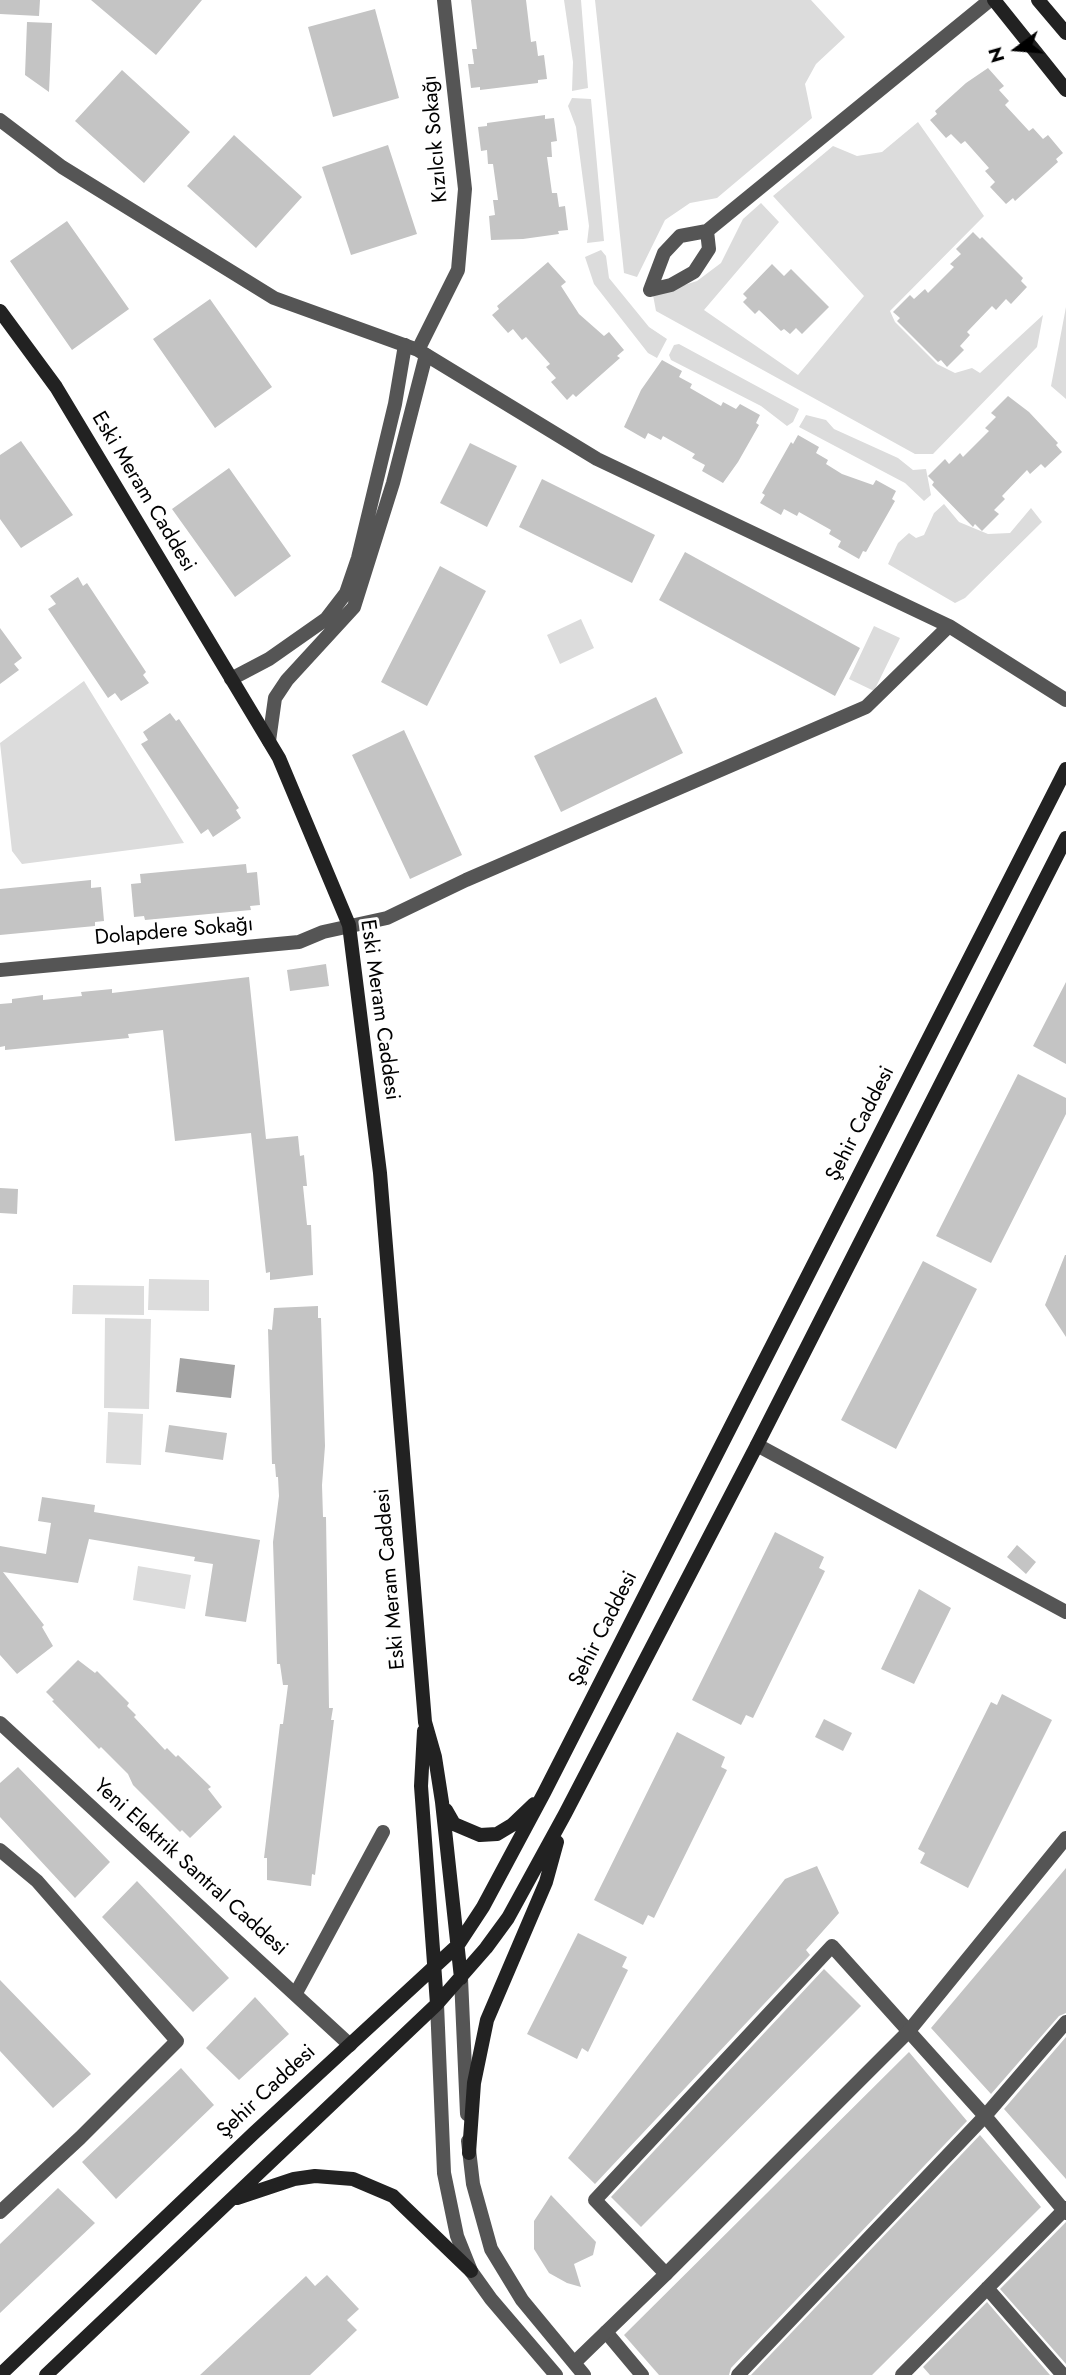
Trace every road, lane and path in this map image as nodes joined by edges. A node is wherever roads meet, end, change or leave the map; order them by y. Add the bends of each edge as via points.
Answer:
1 (444, 0) edge
2 (992, 0) edge
3 (1038, 0) edge
4 (1066, 33) edge
5 (1066, 90) edge
6 (0, 120) edge
7 (707, 231) junction
8 (0, 311) edge
9 (416, 350) junction
10 (949, 626) junction
11 (231, 679) junction
12 (1066, 700) edge
13 (269, 741) junction
14 (1066, 769) edge
15 (1066, 838) edge
16 (349, 926) junction
17 (0, 970) edge
18 (757, 1445) junction
19 (1066, 1612) edge
20 (425, 1722) junction
21 (0, 1723) edge
22 (544, 1793) junction
23 (442, 1802) junction
24 (565, 1814) junction
25 (383, 1832) dead end
26 (1066, 1838) edge
27 (0, 1850) edge
28 (458, 1945) junction
29 (436, 1967) junction
30 (461, 1978) junction
31 (296, 1993) junction
32 (437, 2004) junction
33 (1066, 2022) edge
34 (908, 2032) junction
35 (350, 2045) junction
36 (985, 2116) junction
37 (469, 2154) junction
38 (232, 2200) junction
39 (1065, 2211) edge
40 (0, 2212) edge
41 (471, 2271) junction
42 (666, 2274) junction
43 (987, 2288) junction
44 (606, 2332) junction
45 (573, 2363) junction
46 (1, 2371) edge
47 (903, 2374) edge
48 (46, 2375) edge
49 (556, 2375) edge
50 (584, 2375) edge
51 (642, 2375) edge
52 (738, 2375) edge
53 (1063, 2375) edge

1 - 9 street, Kızılcık Sokağı via 465,189 458,270
2 - 5 main road
2 - 7 street
3 - 4 main road
6 - 9 street via 62,167 274,298
7 - 7 street via 680,236 664,253 650,290 694,272 709,249
8 - 11 main road, Eski Meram Caddesi via 55,387
9 - 10 street via 597,459
9 - 11 street via 389,429 346,593 326,619
9 - 13 street via 393,483 354,607 275,698
10 - 12 street
10 - 16 street, Dolapdere Sokağı via 866,707 387,918
11 - 13 main road, Eski Meram Caddesi
13 - 16 main road, Eski Meram Caddesi
14 - 22 main road, Şehir Caddesi
15 - 18 main road
16 - 17 street, Dolapdere Sokağı via 299,942
16 - 20 main road, Eski Meram Caddesi via 380,1172
18 - 19 street
18 - 24 main road
20 - 23 main road, Eski Meram Caddesi
20 - 29 main road, Eski Meram Caddesi via 421,1786
21 - 31 street, Yeni Elektrik Santral Caddesi
22 - 23 main road via 497,1834 464,1830 454,1824
22 - 28 main road, Şehir Caddesi
23 - 28 main road, Eski Meram Caddesi
24 - 30 main road via 508,1918
24 - 37 main road via 546,1882 487,2020 474,2084
25 - 31 street
26 - 34 street
27 - 40 street via 37,1881 177,2041
28 - 29 main road, Şehir Caddesi
28 - 30 main road, Eski Meram Caddesi
29 - 32 main road, Eski Meram Caddesi
29 - 35 main road, Şehir Caddesi
30 - 32 main road
30 - 37 street, Eski Meram Caddesi
31 - 35 street, Yeni Elektrik Santral Caddesi
32 - 38 main road
32 - 41 street, Eski Meram Caddesi via 444,2173 457,2236
33 - 36 street
34 - 36 street
34 - 42 street
34 - 42 street via 832,1946 595,2200
35 - 46 main road, Şehir Caddesi
36 - 39 street
36 - 52 street
37 - 45 street, Eski Meram Caddesi via 491,2249 522,2300
38 - 41 main road via 294,2179 335,2175 353,2179 393,2196
38 - 48 main road
39 - 43 street
41 - 49 street, Eski Meram Caddesi
42 - 44 street
43 - 47 street
43 - 53 street
44 - 45 street
44 - 51 street
45 - 50 street, Eski Meram Caddesi

